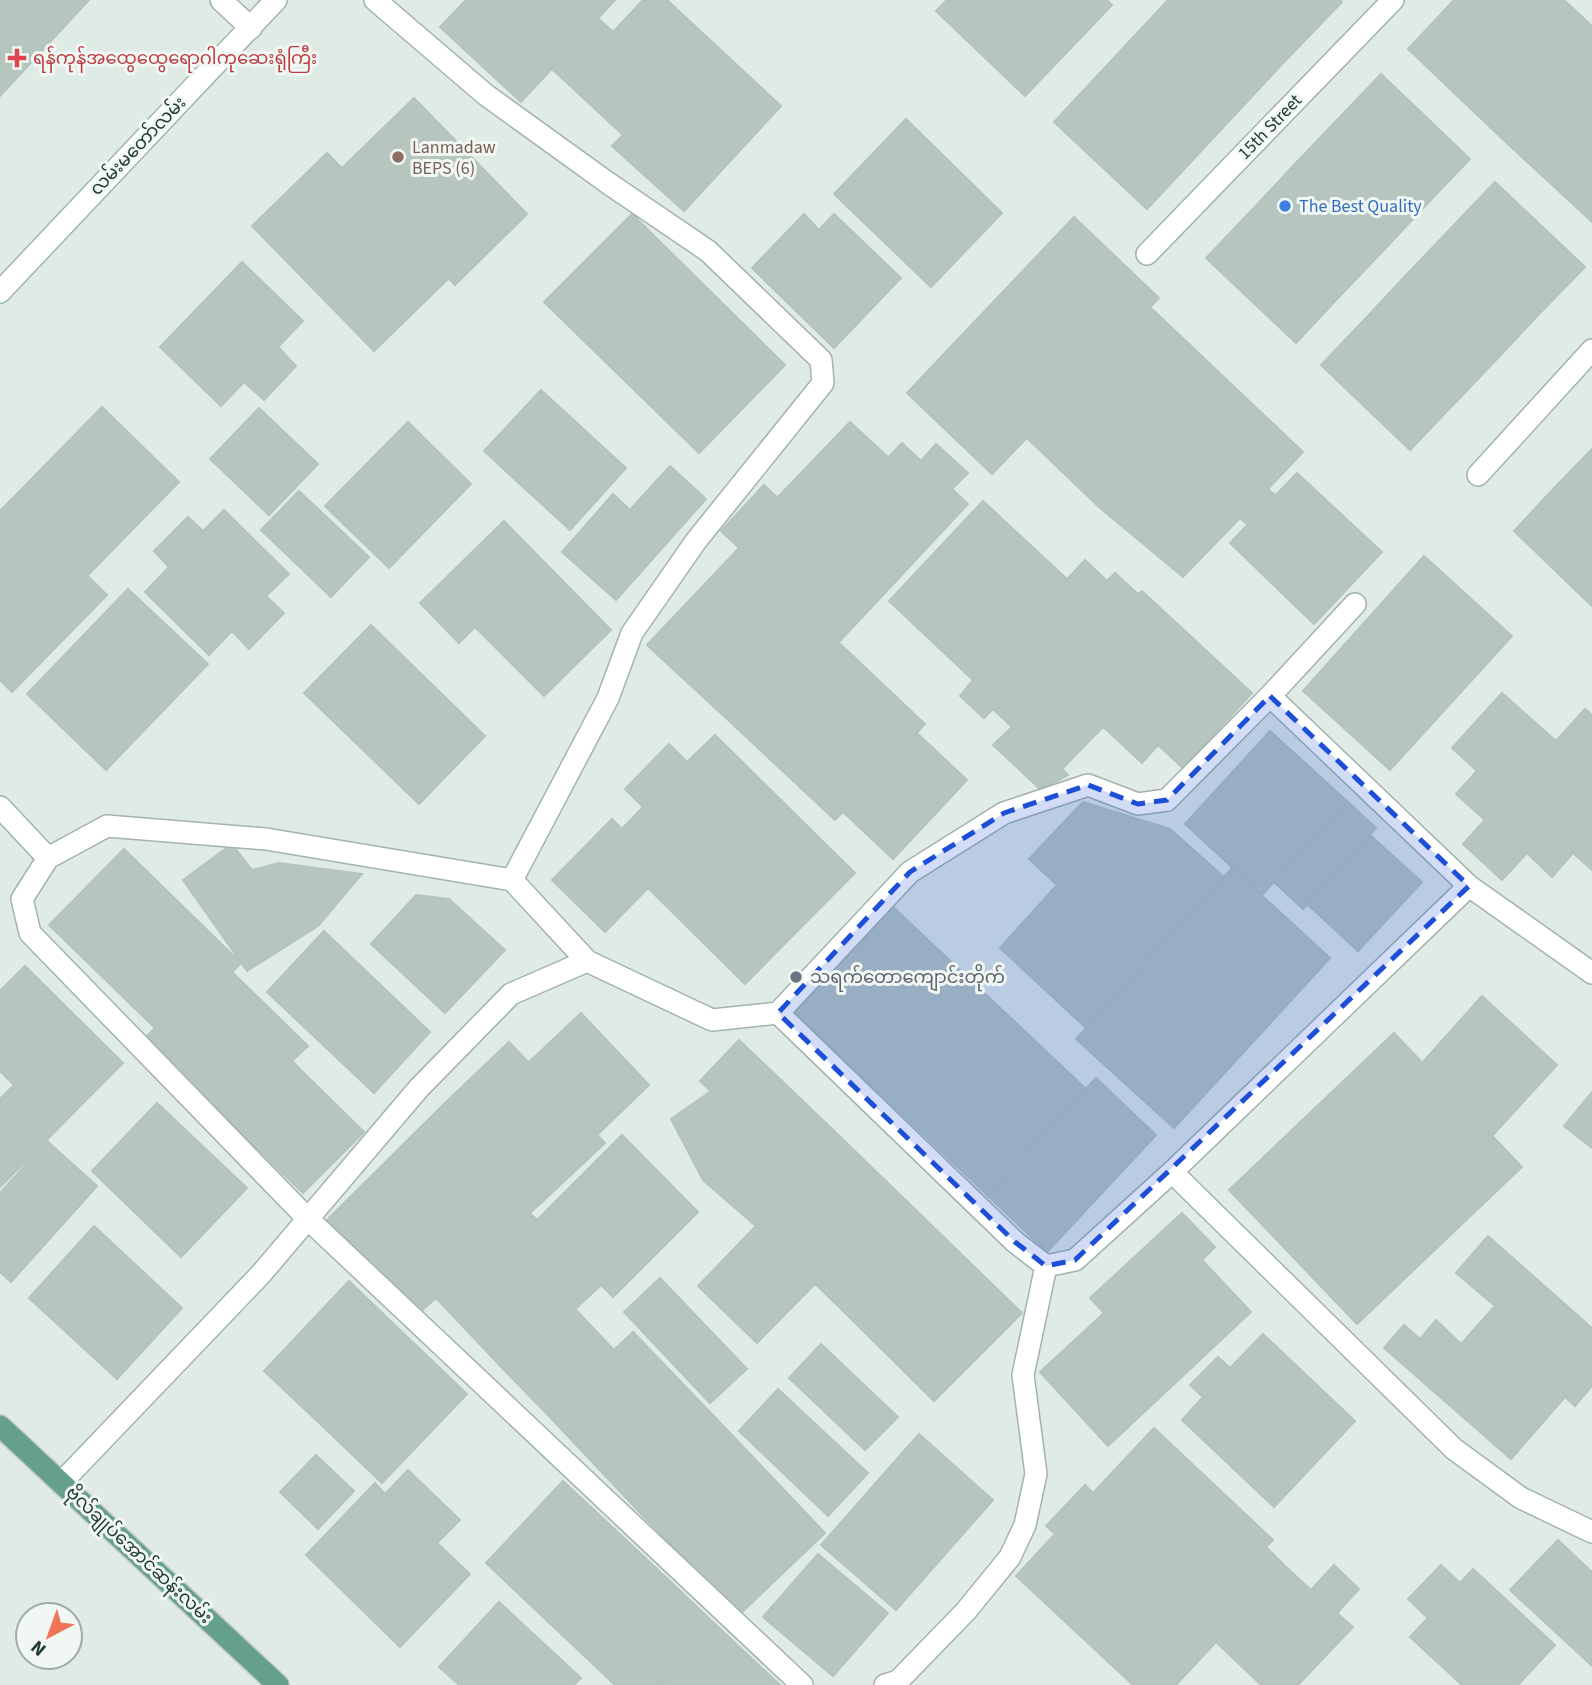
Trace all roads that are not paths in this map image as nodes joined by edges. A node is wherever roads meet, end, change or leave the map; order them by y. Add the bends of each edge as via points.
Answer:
1 (221, 0) edge
2 (276, 0) edge
3 (375, 0) edge
4 (1392, 0) edge
5 (251, 28) junction
6 (1147, 254) dead end
7 (0, 292) edge
8 (1592, 350) edge
9 (1478, 475) dead end
10 (1356, 604) dead end
11 (1270, 696) junction
12 (0, 807) edge
13 (48, 858) junction
14 (512, 880) junction
15 (1469, 886) junction
16 (587, 961) junction
17 (1592, 973) edge
18 (778, 1013) junction
19 (1171, 1172) junction
20 (309, 1219) junction
21 (1046, 1266) junction
22 (0, 1426) edge
23 (61, 1483) junction
24 (1592, 1532) edge
25 (278, 1685) edge
26 (802, 1685) edge
27 (885, 1685) edge

1 - 5 street
2 - 5 street, လမ်းမတော်လမ်း
3 - 14 street via 486,94 708,251 821,360 823,383 696,541 632,633 608,698
4 - 6 street, 15th Street
5 - 7 street, လမ်းမတော်လမ်း
8 - 9 street
10 - 11 street
11 - 15 street
11 - 18 street via 1167,800 1138,804 1088,785 1004,813 910,872
12 - 13 street
13 - 14 street via 107,826 266,839
13 - 20 street via 22,899 30,933
14 - 16 street
15 - 17 street
15 - 19 street
16 - 18 street via 712,1020
16 - 20 street via 511,993 419,1088
18 - 21 street via 1015,1242
19 - 21 street via 1076,1260
19 - 24 street via 1454,1449 1521,1498
20 - 23 street
20 - 26 street
21 - 27 street via 1024,1375 1036,1474 1025,1525 1010,1557 966,1611 898,1681
22 - 23 main road, ဗိုလ်ချုပ်အောင်ဆန်းလမ်း
23 - 25 main road, ဗိုလ်ချုပ်အောင်ဆန်းလမ်း

